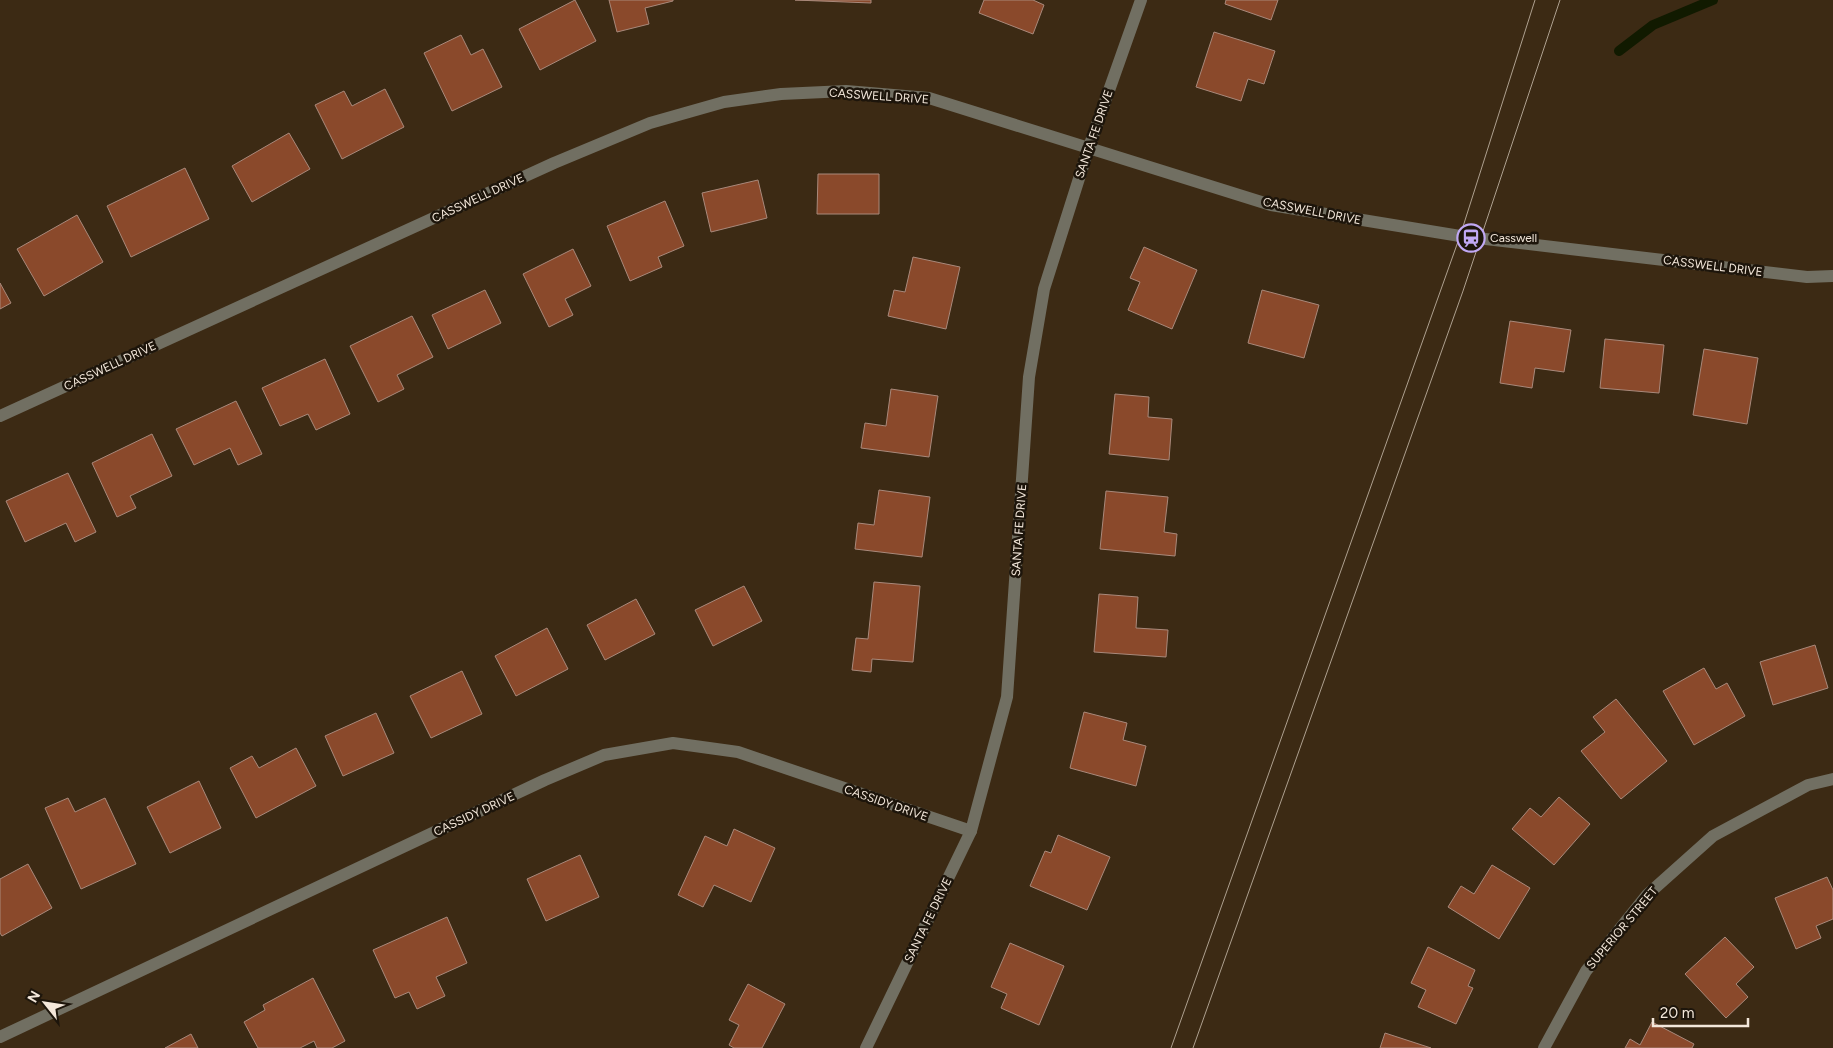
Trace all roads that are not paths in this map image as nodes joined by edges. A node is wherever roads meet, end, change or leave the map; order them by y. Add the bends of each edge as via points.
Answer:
1 (1141, 0) edge
2 (1089, 147) junction
3 (1833, 276) edge
4 (0, 416) edge
5 (1833, 779) edge
6 (971, 831) junction
7 (0, 1036) edge
8 (866, 1048) edge
9 (1544, 1048) edge

1 - 2 street, SANTA FE DRIVE
2 - 3 street, CASSWELL DRIVE via 1271,205 1467,237 1807,277
2 - 4 street, CASSWELL DRIVE via 929,98 846,91 781,94 724,102 650,123 554,163
2 - 6 street, SANTA FE DRIVE via 1044,289 1029,377 1007,697
5 - 9 street, SUPERIOR STREET via 1808,785 1713,836 1647,894 1586,971
6 - 7 street, CASSIDY DRIVE via 738,752 673,743 604,755
6 - 8 street, SANTA FE DRIVE

